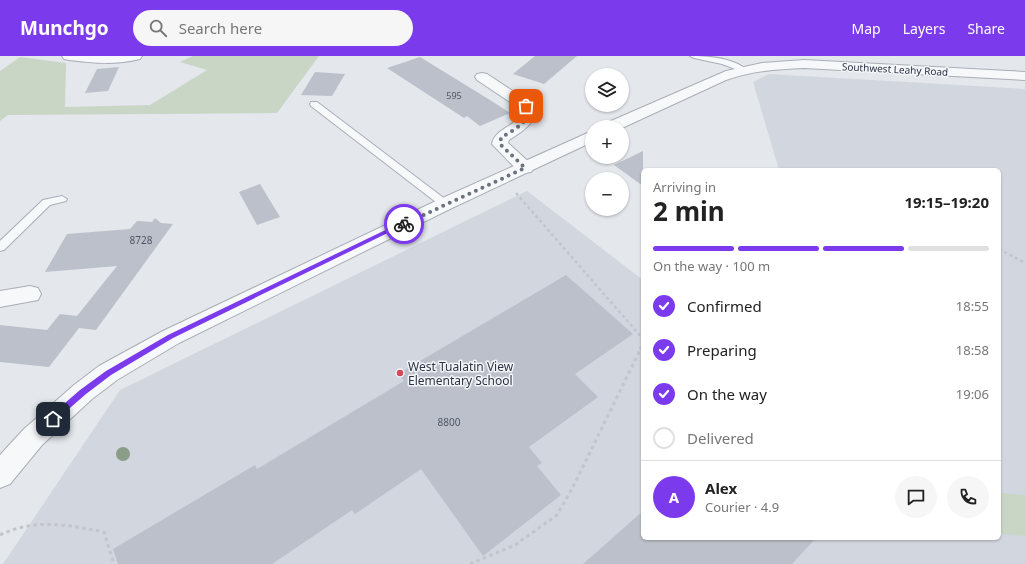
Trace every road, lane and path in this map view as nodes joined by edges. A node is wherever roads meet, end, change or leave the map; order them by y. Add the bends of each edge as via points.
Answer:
1 (69, 56) edge
2 (135, 56) edge
3 (694, 56) edge
4 (743, 70) junction
5 (1025, 76) edge
6 (482, 77) dead end
7 (314, 104) dead end
8 (625, 120) edge
9 (585, 139) edge
10 (525, 168) junction
11 (503, 178) junction
12 (62, 199) dead end
13 (445, 204) junction
14 (0, 247) edge
15 (1001, 251) edge
16 (1025, 263) edge
17 (30, 294) dead end
18 (0, 298) edge
19 (641, 337) edge
20 (641, 347) edge
21 (0, 475) edge
22 (0, 535) edge
23 (114, 564) edge
24 (470, 564) edge

1 - 2 street via 96,59
3 - 4 lane via 724,62
4 - 5 street, Southwest Leahy Road via 769,65 804,64
4 - 8 street, Southwest Leahy Road via 696,87
6 - 10 street via 526,106 528,116 501,138 500,144
7 - 13 lane
9 - 10 street
10 - 11 street
11 - 13 street
11 - 19 path
12 - 14 lane via 47,202
13 - 21 street via 171,336 108,373 33,437
15 - 16 path
17 - 18 street
20 - 24 path via 557,515 515,545
22 - 23 path via 11,528 31,524 71,525 104,532

